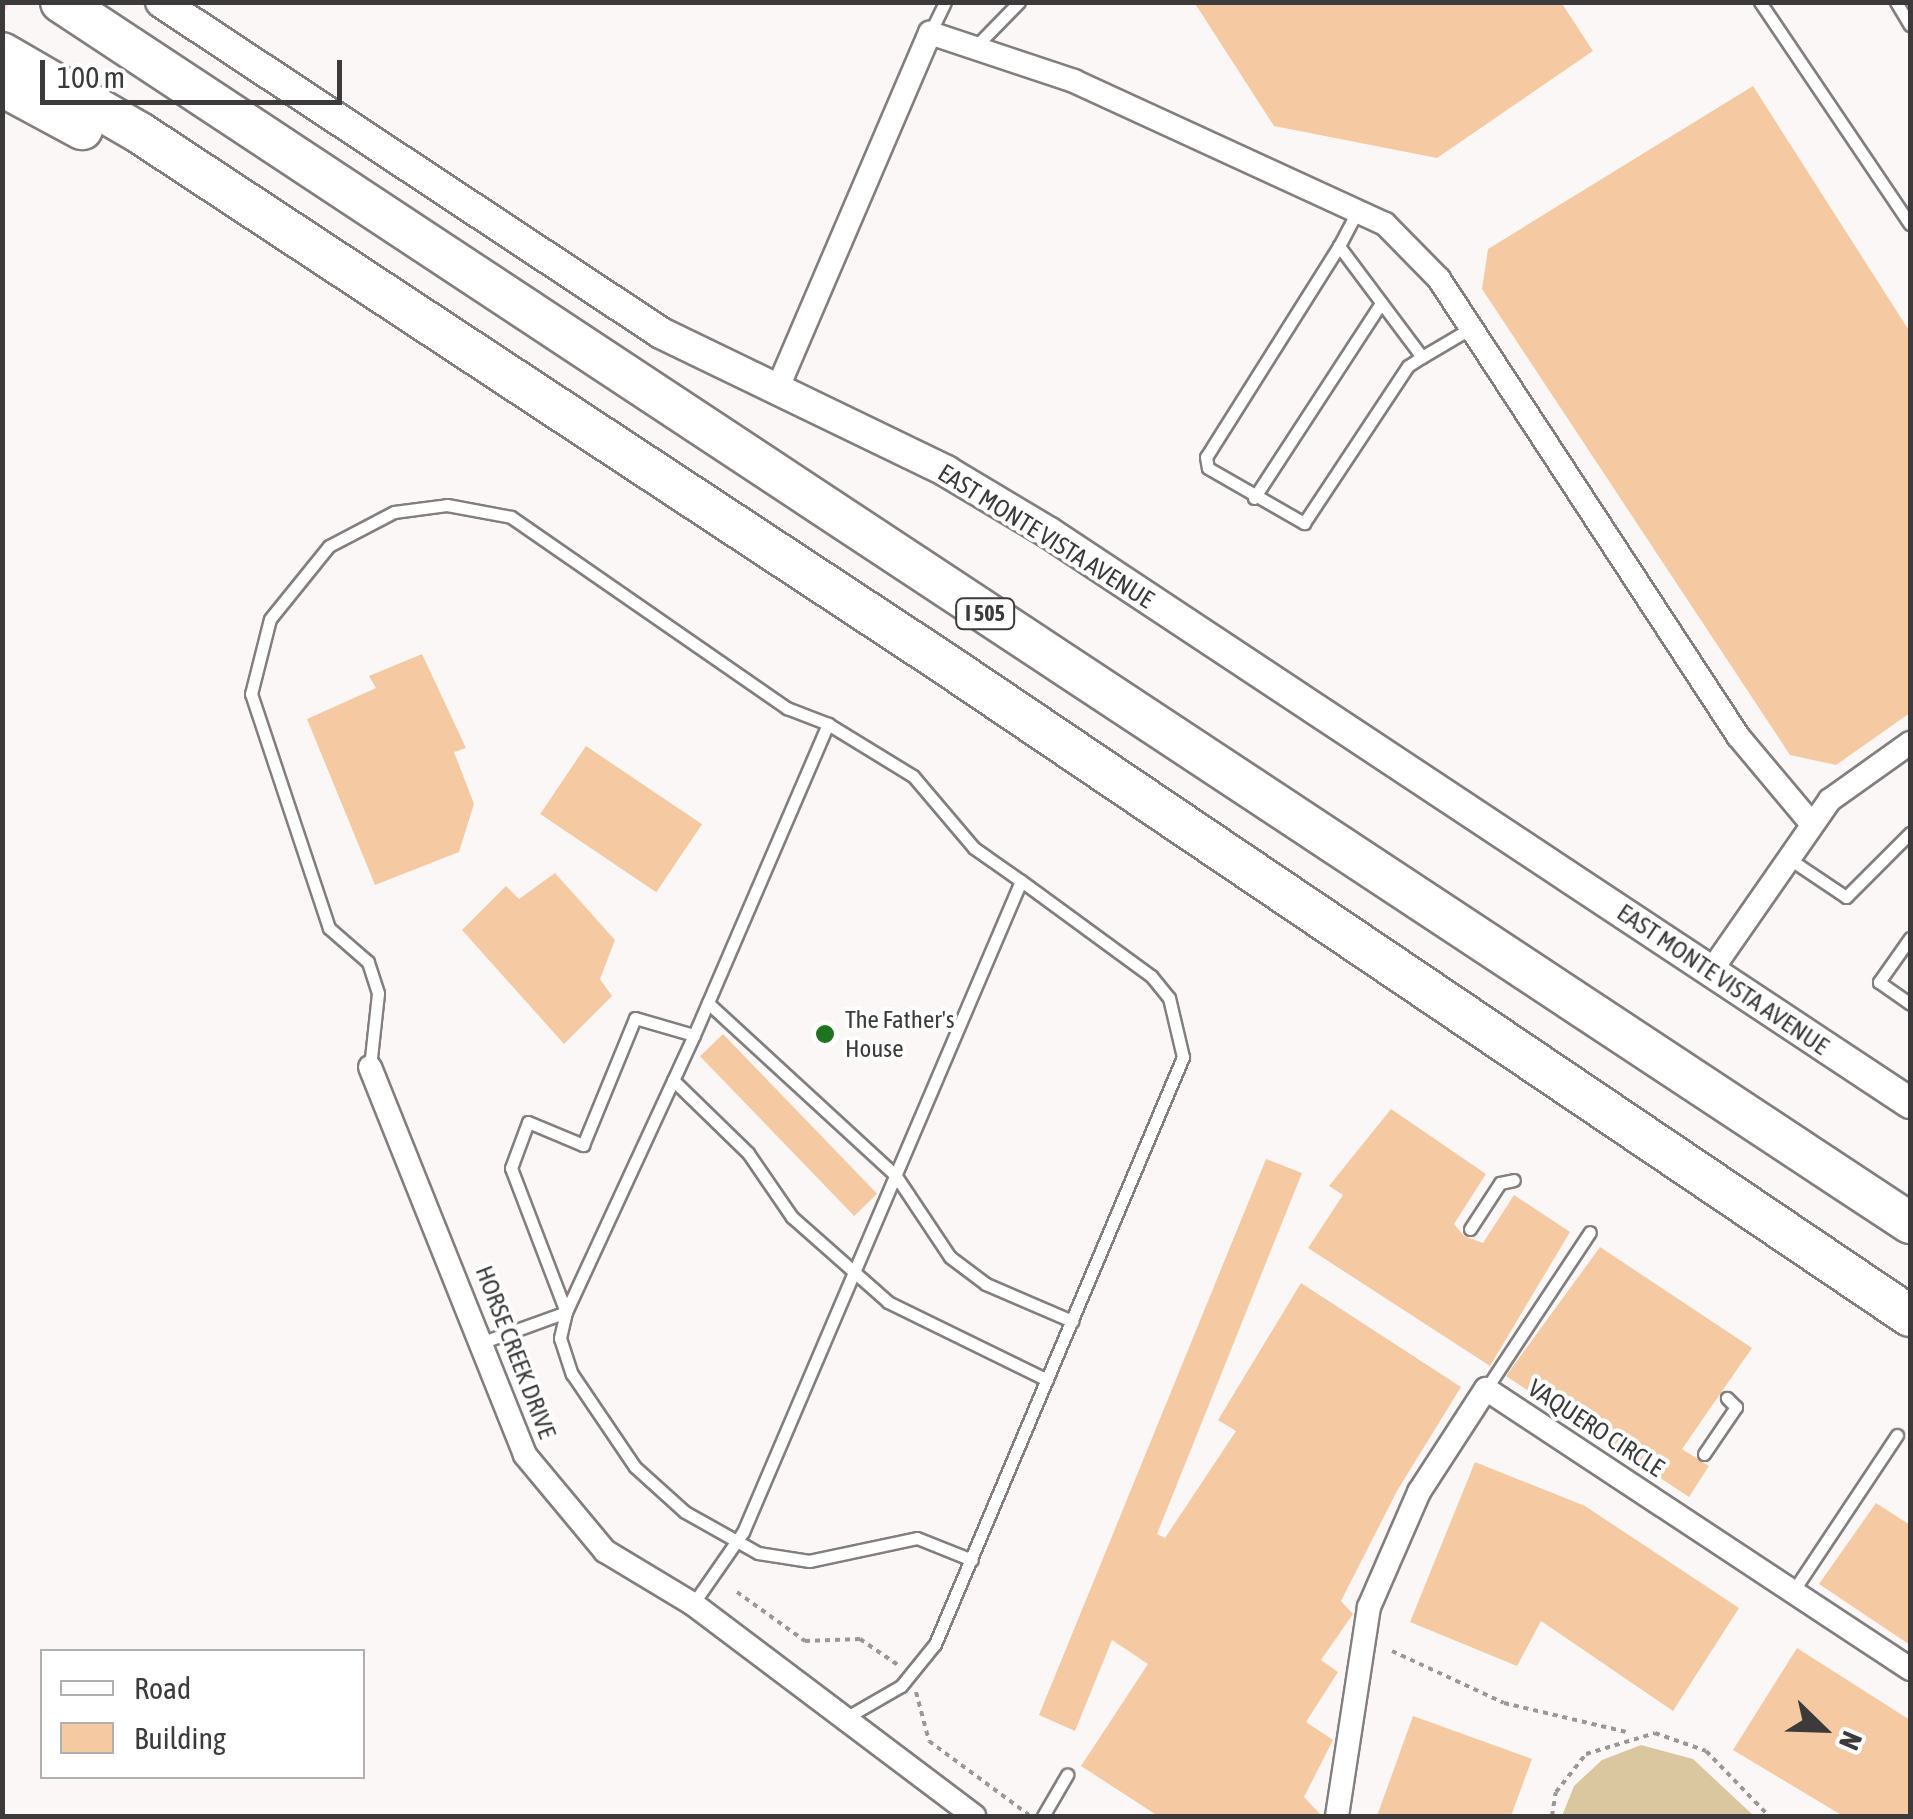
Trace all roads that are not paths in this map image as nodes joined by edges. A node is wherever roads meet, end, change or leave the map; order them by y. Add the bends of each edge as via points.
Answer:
1 (61, 2) edge
2 (161, 2) edge
3 (945, 2) edge
4 (1760, 2) edge
5 (1896, 2) edge
6 (1011, 5) edge
7 (1910, 25) edge
8 (930, 33) junction
9 (977, 45) junction
10 (2, 53) edge
11 (2, 86) edge
12 (1359, 209) junction
13 (1910, 224) edge
14 (1339, 246) junction
15 (325, 255) junction
16 (1382, 303) junction
17 (1471, 328) junction
18 (1422, 357) junction
19 (776, 392) junction
20 (1254, 498) junction
21 (828, 724) junction
22 (1910, 743) edge
23 (1811, 823) junction
24 (1910, 833) edge
25 (1784, 856) junction
26 (1021, 882) junction
27 (1910, 938) edge
28 (1711, 971) junction
29 (708, 1003) junction
30 (1910, 1004) edge
31 (694, 1035) junction
32 (370, 1067) joint
33 (673, 1080) junction
34 (1910, 1103) edge
35 (896, 1176) junction
36 (1514, 1180) dead end
37 (1910, 1224) edge
38 (1470, 1229) dead end
39 (1590, 1232) dead end
40 (857, 1267) junction
41 (566, 1312) junction
42 (1910, 1316) edge
43 (1072, 1321) junction
44 (486, 1341) junction
45 (1047, 1380) junction
46 (1486, 1389) junction
47 (1727, 1398) dead end
48 (1896, 1435) dead end
49 (1704, 1454) dead end
50 (738, 1540) junction
51 (972, 1560) junction
52 (1794, 1590) junction
53 (693, 1604) junction
54 (1910, 1669) edge
55 (841, 1721) junction
56 (1066, 1774) dead end
57 (974, 1816) edge
58 (1043, 1816) edge
59 (1338, 1816) edge

1 - 37 highway, I 505
2 - 19 street, EAST MONTE VISTA AVENUE via 661,334
3 - 8 lane
4 - 13 lane
5 - 7 lane
6 - 9 lane
8 - 9 street
8 - 19 street
9 - 12 street
10 - 15 highway
11 - 15 highway via 240,219
12 - 14 lane
12 - 17 street via 1439,278
14 - 16 lane
14 - 20 lane via 1206,457
15 - 42 highway, I 505
16 - 18 lane
16 - 20 lane
17 - 18 lane
17 - 23 street via 1738,736
18 - 20 lane via 1304,524
19 - 28 street, EAST MONTE VISTA AVENUE via 946,471 1048,532
21 - 26 lane via 913,776 974,848
21 - 29 lane
21 - 32 lane via 787,708 511,517 448,506 394,512 329,546 270,619 251,694 329,928 368,962 378,993
22 - 23 street
23 - 25 street
24 - 25 lane via 1846,897
25 - 28 street
26 - 35 lane
26 - 43 lane via 1151,976 1169,998 1183,1057
27 - 30 lane via 1879,982
28 - 34 street, EAST MONTE VISTA AVENUE
29 - 31 lane
29 - 35 lane
31 - 33 lane
31 - 41 lane via 635,1018 584,1145 528,1122 510,1168
32 - 44 street, HORSE CREEK DRIVE
33 - 40 lane via 748,1153 792,1217
33 - 41 lane
35 - 40 lane
35 - 43 lane via 950,1256 986,1284
36 - 38 lane via 1500,1183
39 - 46 lane
40 - 45 lane via 909,1315
40 - 50 lane
41 - 44 lane
41 - 50 lane via 563,1354 619,1449 685,1512
43 - 45 lane
44 - 53 street, HORSE CREEK DRIVE via 524,1455 606,1551
45 - 51 lane
46 - 52 street, VAQUERO CIRCLE
46 - 59 street, VAQUERO CIRCLE via 1419,1492 1374,1592
47 - 49 lane via 1736,1408
48 - 52 lane
50 - 51 lane via 809,1561 917,1538
50 - 53 lane
51 - 55 lane via 918,1668
52 - 54 street, VAQUERO CIRCLE
53 - 55 street, HORSE CREEK DRIVE
55 - 57 street, HORSE CREEK DRIVE
56 - 58 lane

